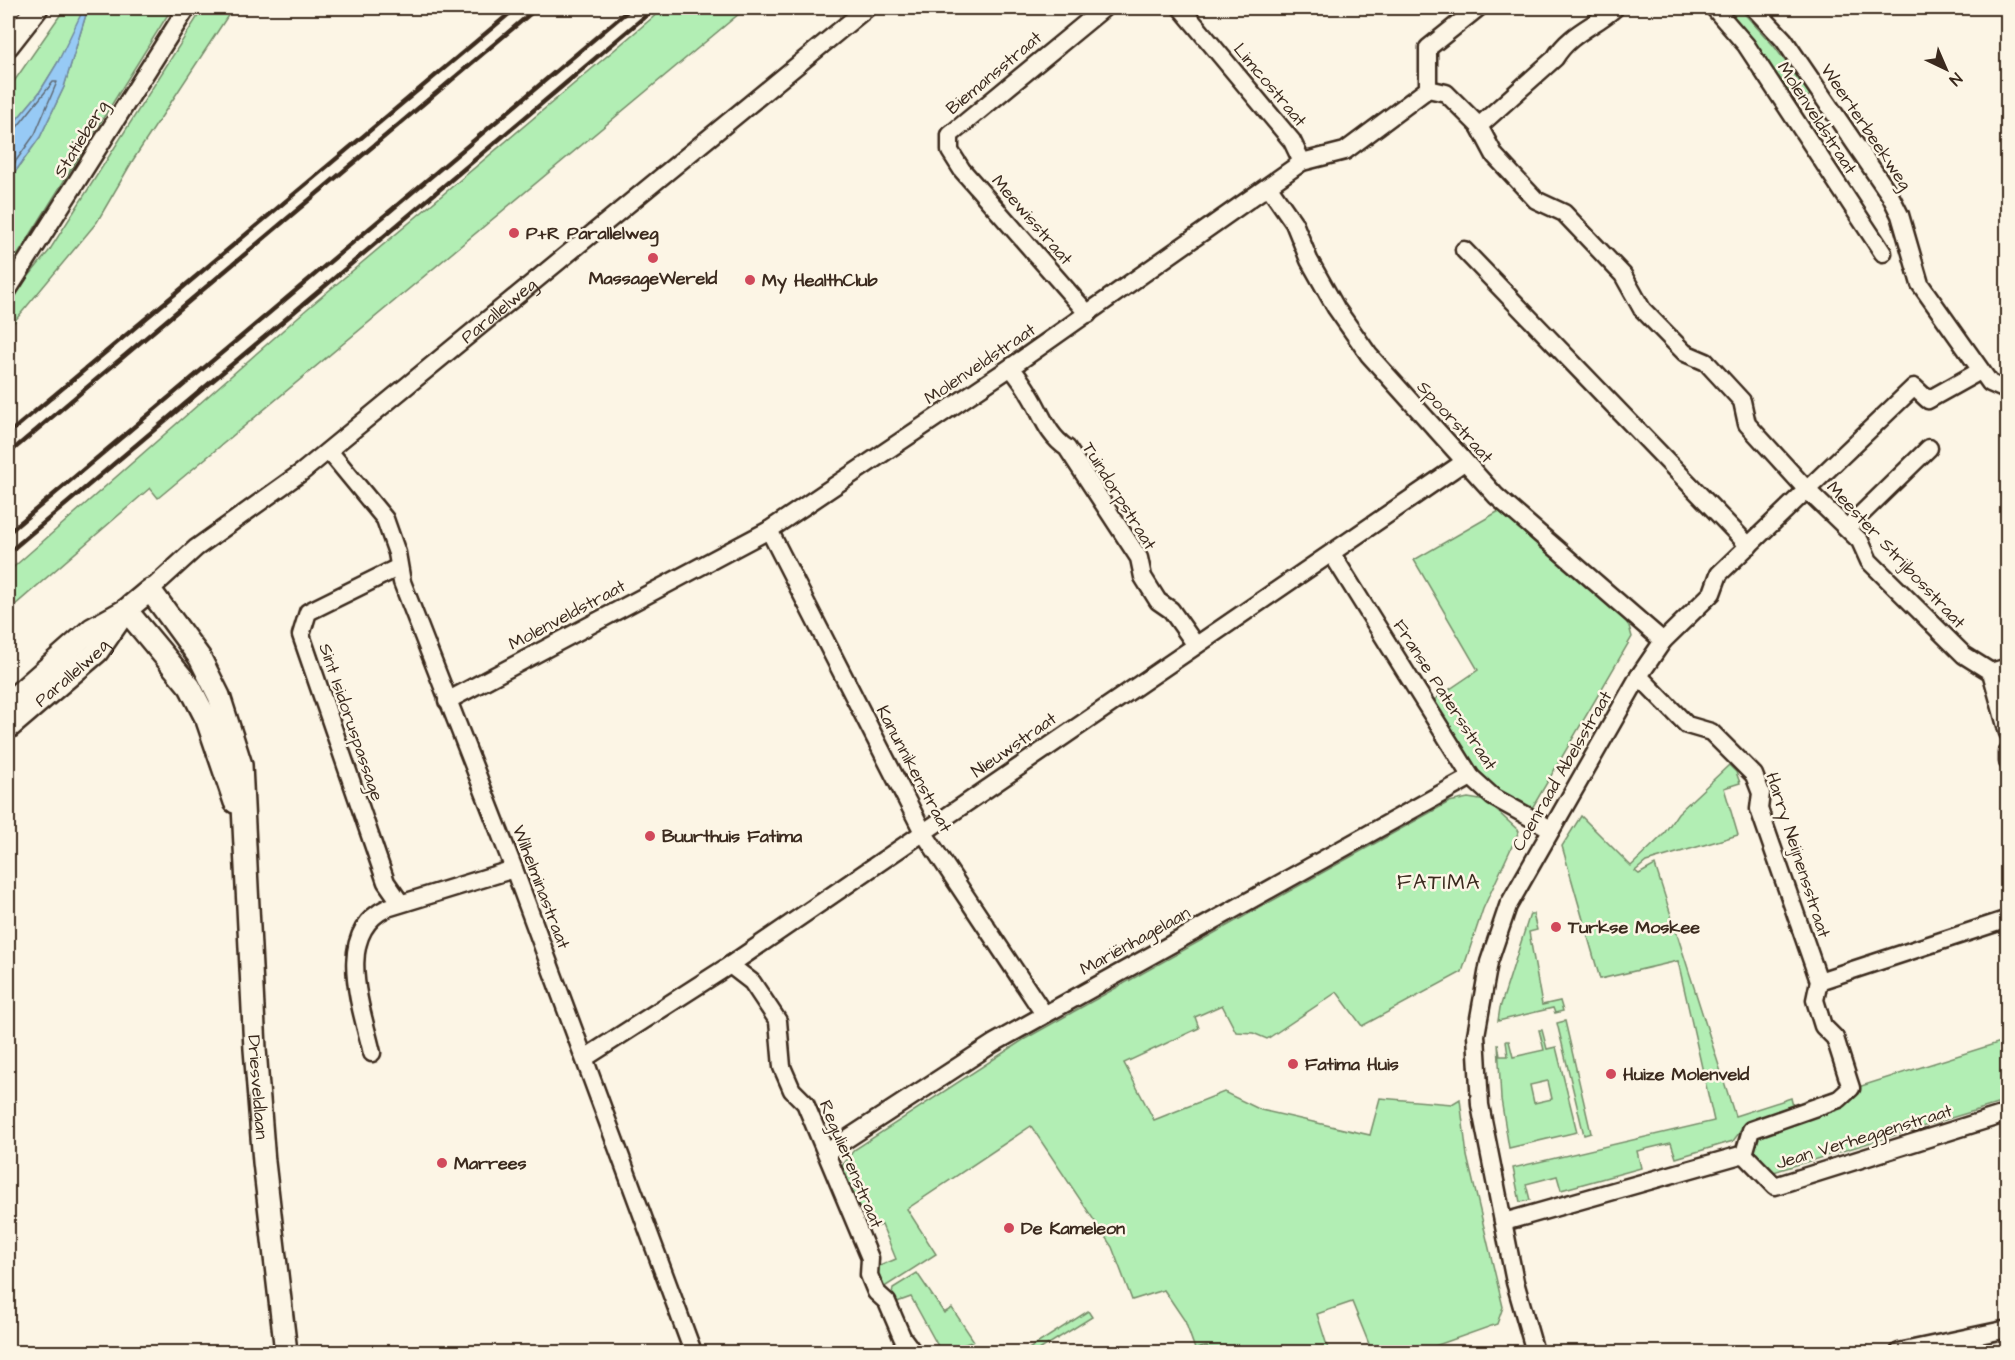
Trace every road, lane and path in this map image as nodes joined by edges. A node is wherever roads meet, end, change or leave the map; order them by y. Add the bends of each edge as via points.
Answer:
1 (37, 8) edge
2 (188, 8) edge
3 (867, 8) edge
4 (1104, 8) edge
5 (1180, 8) edge
6 (1478, 8) edge
7 (1616, 8) edge
8 (1714, 8) edge
9 (1754, 8) edge
10 (8, 45) edge
11 (1428, 88) junction
12 (1479, 126) junction
13 (950, 151) joint
14 (1302, 162) junction
15 (1269, 187) junction
16 (1464, 250) dead end
17 (1883, 253) dead end
18 (8, 290) edge
19 (1088, 314) junction
20 (1011, 367) junction
21 (1980, 370) junction
22 (2007, 391) edge
23 (1929, 448) dead end
24 (329, 451) junction
25 (1464, 462) junction
26 (1808, 491) junction
27 (1847, 528) junction
28 (769, 530) junction
29 (1749, 546) junction
30 (1332, 554) junction
31 (397, 568) junction
32 (150, 590) junction
33 (126, 609) junction
34 (1663, 641) junction
35 (1195, 644) junction
36 (1999, 670) edge
37 (1639, 676) junction
38 (447, 700) junction
39 (8, 703) edge
40 (8, 728) edge
41 (2007, 733) edge
42 (2007, 752) edge
43 (2007, 762) edge
44 (1471, 777) junction
45 (242, 820) junction
46 (1551, 829) junction
47 (923, 832) junction
48 (514, 869) junction
49 (400, 902) junction
50 (2007, 919) edge
51 (730, 965) junction
52 (1819, 981) junction
53 (1044, 1014) junction
54 (372, 1053) dead end
55 (585, 1058) junction
56 (2007, 1113) edge
57 (827, 1152) junction
58 (1744, 1154) junction
59 (1504, 1222) junction
60 (2007, 1329) edge
61 (286, 1353) edge
62 (693, 1353) edge
63 (913, 1353) edge
64 (1535, 1353) edge
65 (1899, 1353) edge

1 - 10 street
2 - 18 street, Statieberg
3 - 24 street, Parallelweg
4 - 13 street, Biemansstraat via 950,135
5 - 14 street, Limcostraat via 1292,141
6 - 11 street via 1428,48
7 - 12 street via 1562,46 1555,58
8 - 17 street, Molenveldstraat via 1746,45
9 - 21 street, Weerterbeekweg via 1784,40 1884,185 1900,215 1920,284
11 - 12 street, Meester Strijbosstraat via 1446,93
11 - 14 street, Molenveldstraat via 1345,151
12 - 26 street, Meester Strijbosstraat via 1495,156 1536,200 1564,213 1623,275 1642,309 1685,353 1706,362 1742,401 1747,424
13 - 19 street, Meewisstraat via 962,170
14 - 15 street, Molenveldstraat
15 - 19 street, Molenveldstraat
15 - 25 street, Spoorstraat via 1290,215 1336,308 1369,355
16 - 29 street
19 - 20 street, Molenveldstraat
20 - 28 street, Molenveldstraat
20 - 35 street, Tuindorpstraat via 1056,441 1068,448 1138,558 1143,577 1158,601 1171,610
21 - 22 street, Weerterbeekweg via 1990,383
21 - 26 street, Coenraad Abelsstraat via 1928,400 1914,387
23 - 27 street
24 - 31 street, Wilhelminastraat via 385,519 397,553
24 - 32 street, Parallelweg via 196,548
25 - 30 street, Nieuwstraat
25 - 34 street, Spoorstraat via 1496,496
26 - 27 street, Meester Strijbosstraat
26 - 29 street, Coenraad Abelsstraat
27 - 36 street, Meester Strijbosstraat via 1860,541 1869,561 1964,655
28 - 38 street, Molenveldstraat
28 - 47 street, Kanunnikenstraat
29 - 34 street, Coenraad Abelsstraat via 1719,573 1713,593
30 - 35 street, Nieuwstraat
30 - 44 street, Franse Patersstraat
31 - 38 street, Wilhelminastraat
31 - 49 street, Sint Isidoruspassage via 308,612 300,636 386,882
32 - 33 street, Parallelweg
32 - 45 street, Driesveldlaan via 200,657 219,696 241,765
33 - 39 street, Parallelweg via 92,629
33 - 40 street, Parallelweg via 97,652
33 - 45 street, Driesveldlaan via 190,687 207,720
34 - 37 street, Coenraad Abelsstraat
35 - 47 street, Nieuwstraat
36 - 41 street, Meester Strijbosstraat
37 - 46 street, Coenraad Abelsstraat
37 - 52 street, Harry Neijnensstraat via 1687,724 1711,732 1754,775 1761,793 1759,809
38 - 48 street, Wilhelminastraat
42 - 43 street
44 - 46 street, Franse Patersstraat via 1493,797
44 - 53 street, Mariënhagelaan
45 - 61 street, Driesveldlaan via 256,1072
46 - 59 street, Coenraad Abelsstraat via 1508,906 1489,962 1475,1045 1480,1105
47 - 51 street, Nieuwstraat
47 - 53 street, Kanunnikenstraat
48 - 49 street
48 - 55 street, Wilhelminastraat
49 - 54 street via 376,912 362,928 355,948 358,992
50 - 52 street
51 - 55 street, Nieuwstraat
51 - 57 street, Regulierenstraat via 752,982 778,1021 782,1067 792,1090 805,1103
52 - 58 street, Harry Neijnensstraat via 1815,1000 1823,1026 1835,1038 1851,1088 1839,1099 1751,1130
53 - 57 street, Mariënhagelaan
55 - 62 street, Wilhelminastraat
56 - 58 street, Jean Verheggenstraat via 1775,1186
57 - 63 street, Regulierenstraat via 870,1258 869,1275 876,1292 887,1302
58 - 59 street
59 - 64 street, Coenraad Abelsstraat via 1515,1282
60 - 65 street

